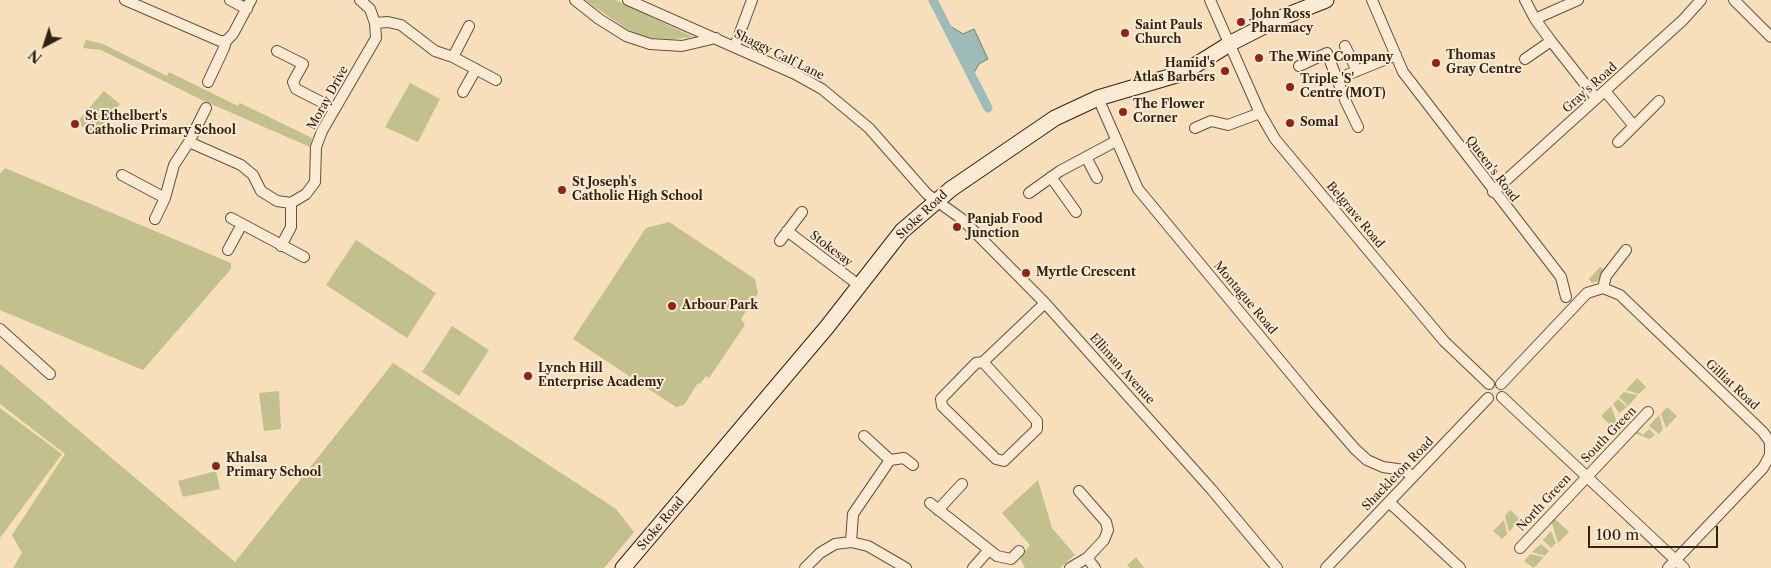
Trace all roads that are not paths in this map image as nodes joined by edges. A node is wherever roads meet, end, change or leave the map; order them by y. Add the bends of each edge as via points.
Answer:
1 (125, 0) edge
2 (230, 0) edge
3 (360, 0) edge
4 (575, 0) edge
5 (628, 0) edge
6 (752, 0) edge
7 (1210, 0) edge
8 (1326, 0) edge
9 (1372, 0) edge
10 (1525, 0) edge
11 (1578, 0) edge
12 (1701, 0) edge
13 (1734, 0) edge
14 (249, 4) edge
15 (1536, 18) junction
16 (375, 23) junction
17 (469, 26) dead end
18 (1771, 37) edge
19 (716, 38) junction
20 (226, 41) junction
21 (1551, 42) junction
22 (1231, 43) junction
23 (734, 46) junction
24 (1345, 46) dead end
25 (277, 51) dead end
26 (1396, 55) junction
27 (453, 57) junction
28 (1526, 59) dead end
29 (1299, 66) dead end
30 (476, 69) junction
31 (1357, 71) junction
32 (1338, 79) junction
33 (496, 80) dead end
34 (208, 82) dead end
35 (1341, 89) dead end
36 (1605, 91) junction
37 (464, 92) dead end
38 (1098, 98) junction
39 (1596, 98) junction
40 (1345, 100) dead end
41 (1659, 101) dead end
42 (206, 108) dead end
43 (335, 108) junction
44 (1260, 113) junction
45 (1634, 126) junction
46 (1358, 127) dead end
47 (1195, 128) dead end
48 (1116, 141) junction
49 (189, 142) junction
50 (1618, 142) dead end
51 (1086, 157) junction
52 (122, 175) dead end
53 (1051, 177) junction
54 (1097, 178) dead end
55 (1029, 192) dead end
56 (1493, 192) junction
57 (165, 198) junction
58 (936, 201) junction
59 (291, 202) junction
60 (802, 212) dead end
61 (1076, 212) dead end
62 (231, 218) dead end
63 (156, 219) dead end
64 (242, 224) junction
65 (787, 231) junction
66 (780, 241) dead end
67 (282, 246) junction
68 (228, 250) dead end
69 (1626, 250) dead end
70 (304, 257) dead end
71 (860, 286) junction
72 (1603, 288) junction
73 (1566, 297) dead end
74 (1045, 303) junction
75 (0, 330) edge
76 (983, 362) junction
77 (50, 374) dead end
78 (1489, 384) junction
79 (1501, 384) junction
80 (1502, 397) junction
81 (1488, 398) junction
82 (1648, 412) dead end
83 (864, 436) dead end
84 (890, 460) junction
85 (913, 465) dead end
86 (1412, 476) junction
87 (1587, 476) junction
88 (962, 484) dead end
89 (1079, 491) dead end
90 (1389, 502) junction
91 (852, 542) junction
92 (1520, 548) dead end
93 (988, 551) junction
94 (1019, 551) dead end
95 (1087, 558) junction
96 (1672, 564) edge
97 (624, 568) edge
98 (806, 568) edge
99 (906, 568) edge
100 (973, 568) edge
101 (1070, 568) edge
102 (1095, 568) edge
103 (1277, 568) edge
104 (1326, 568) edge
105 (1460, 568) edge
106 (1684, 568) edge

1 - 20 street
2 - 14 street
3 - 16 street via 370,9
4 - 19 street, Shaggy Calf Lane via 626,36 650,44 682,46
5 - 19 street, Shaggy Calf Lane
6 - 23 street
7 - 22 street, Belgrave Road
8 - 22 main road, Stoke Road
9 - 26 street, Queen's Road
10 - 15 street
11 - 15 street
12 - 36 street, Gray's Road
13 - 18 street
14 - 20 street
15 - 21 street
16 - 27 street via 401,26 435,51
16 - 43 street, Moray Drive via 376,38
17 - 27 street
19 - 23 street, Shaggy Calf Lane
20 - 34 street
21 - 28 street
21 - 39 street
22 - 38 main road, Stoke Road via 1183,73
22 - 44 street, Belgrave Road
23 - 58 street, Shaggy Calf Lane via 796,74 822,90 869,128 916,183
24 - 31 street
25 - 43 street via 303,64 294,82 296,89
26 - 31 street
26 - 56 street, Queen's Road via 1403,72
27 - 30 street
29 - 32 street via 1326,53
30 - 33 street
30 - 37 street
31 - 32 street
32 - 35 street
36 - 39 street, Gray's Road
36 - 45 street
38 - 48 street, Montague Road
38 - 58 main road, Stoke Road via 1055,118
39 - 56 street, Gray's Road
40 - 46 street
41 - 45 street
42 - 49 street
43 - 59 street, Moray Drive via 316,147 315,182 306,194
44 - 47 street via 1228,125 1212,121
44 - 78 street, Belgrave Road via 1275,139 1444,341
45 - 50 street
48 - 51 street
48 - 86 street, Montague Road via 1138,189 1355,450 1367,460 1383,467 1404,470
49 - 57 street via 174,165
49 - 59 street via 241,165 253,175 261,191 277,201
51 - 53 street
51 - 54 street
52 - 57 street
53 - 55 street
53 - 61 street
56 - 73 street, Queen's Road via 1561,277
57 - 63 street
58 - 71 main road, Stoke Road via 902,231
58 - 74 street, Elliman Avenue via 962,219
59 - 67 street via 291,226
60 - 65 street
62 - 64 street
64 - 67 street
64 - 68 street
65 - 66 street
65 - 71 street, Stokesay
67 - 70 street
69 - 72 street via 1606,276
71 - 97 main road, Stoke Road
72 - 79 street via 1587,293
72 - 96 street, Gilliat Road via 1620,295 1770,442 1770,456 1763,468
74 - 76 street
74 - 103 street, Elliman Avenue via 1206,483
75 - 77 street
76 - 76 street via 976,363 941,399 942,406 996,459 1004,461 1037,429 1037,421
78 - 79 street
78 - 81 street via 1485,389
79 - 80 street via 1504,389
80 - 81 street via 1497,400
80 - 87 street
81 - 86 street, Shackleton Road
82 - 87 street, South Green
83 - 84 street
84 - 85 street via 904,458
84 - 91 street via 854,514
86 - 90 street, Shackleton Road
87 - 92 street, North Green
87 - 96 street
88 - 93 street via 934,506
89 - 95 street via 1106,522 1108,530 1104,540
90 - 104 street, Shackleton Road
90 - 105 street
91 - 98 street via 835,544 820,553
91 - 99 street via 868,546
93 - 94 street via 1011,559
93 - 100 street
95 - 101 street
95 - 102 street
96 - 106 street

